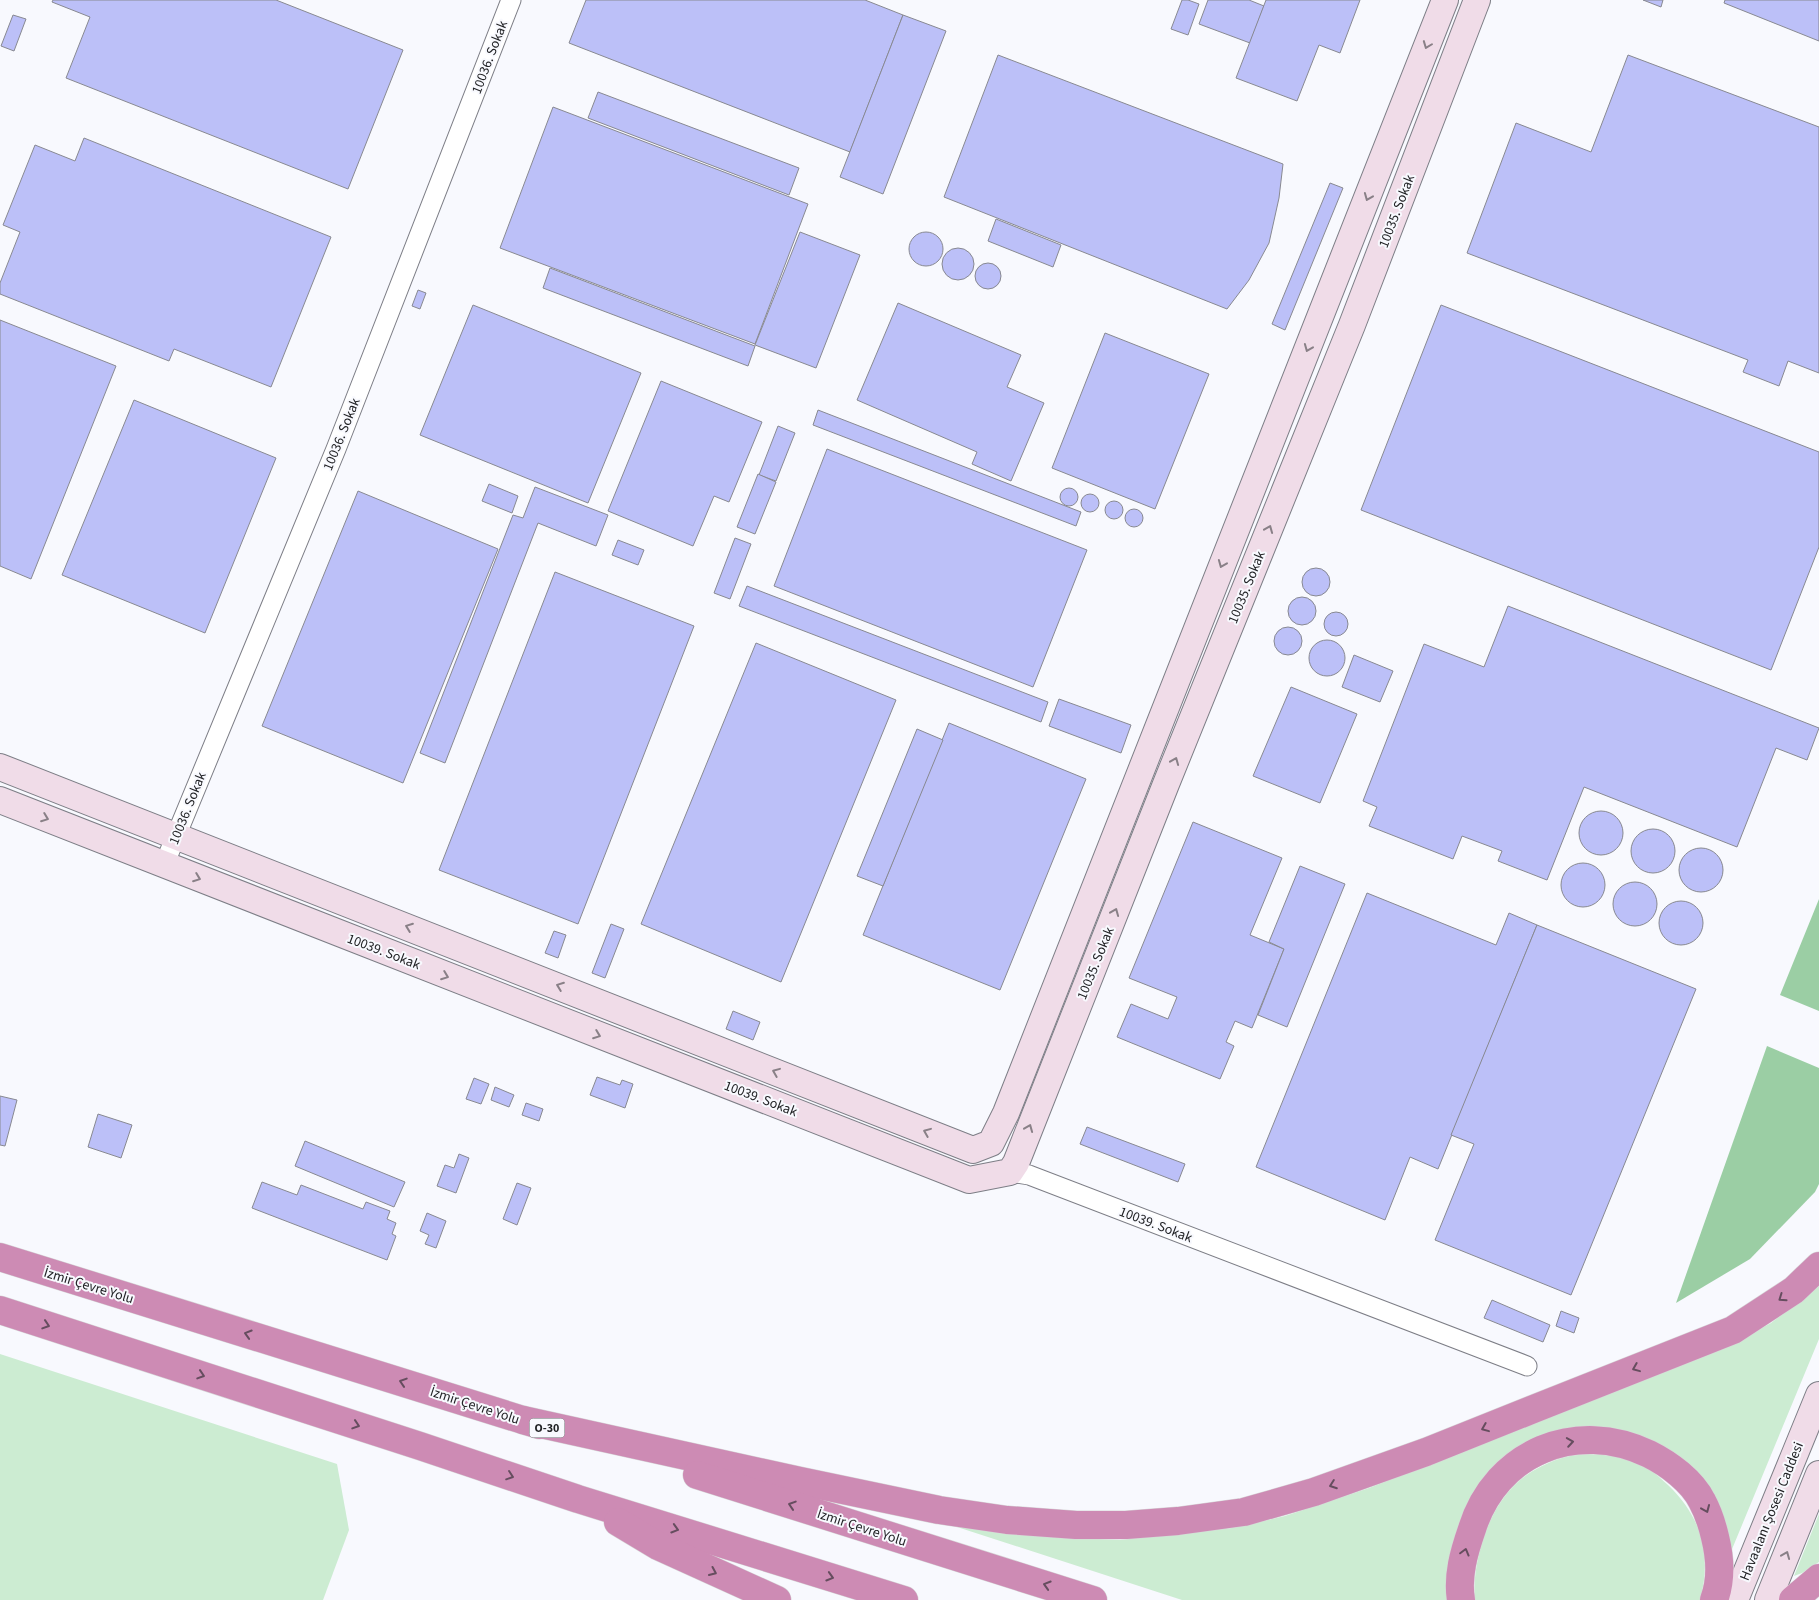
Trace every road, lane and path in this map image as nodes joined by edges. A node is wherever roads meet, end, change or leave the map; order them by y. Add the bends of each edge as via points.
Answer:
1 (511, 0) edge
2 (1445, 0) edge
3 (1477, 0) edge
4 (0, 767) edge
5 (0, 800) edge
6 (176, 836) junction
7 (164, 865) junction
8 (1010, 1172) junction
9 (0, 1257) edge
10 (1819, 1266) edge
11 (0, 1310) edge
12 (1527, 1366) dead end
13 (1819, 1395) edge
14 (523, 1420) junction
15 (1819, 1474) edge
16 (578, 1499) junction
17 (1819, 1578) edge
18 (777, 1600) edge
19 (904, 1600) edge
20 (1093, 1600) edge
21 (1461, 1600) edge
22 (1714, 1600) edge
23 (1735, 1600) edge
24 (1768, 1600) edge
25 (1793, 1600) edge

1 - 6 street, 10036. Sokak via 339,440
2 -> 6 street, 10035. Sokak via 1006,1113 991,1143 973,1150
8 -> 3 street, 10035. Sokak via 1352,326
4 - 6 street
5 -> 7 street, 10039. Sokak
6 - 7 street, 10036. Sokak
7 -> 8 street, 10039. Sokak via 969,1180
8 - 12 street, 10039. Sokak via 1029,1175
14 -> 9 highway, İzmir Çevre Yolu / O-30
10 -> 14 highway via 1794,1290 1733,1330 1426,1452 1314,1492 1244,1512 1178,1521 1076,1525 1007,1520 939,1510
11 -> 16 highway
13 - 23 street, Havaalanı Şosesi Caddesi
20 -> 14 highway, İzmir Çevre Yolu / O-30
24 -> 15 street
16 -> 18 highway via 658,1546
16 -> 19 highway
17 - 25 highway
21 -> 22 highway via 1463,1557 1482,1503 1495,1484 1516,1465 1537,1452 1569,1440 1608,1440 1639,1449 1662,1460 1683,1477 1702,1500 1712,1523 1720,1555 1718,1589

